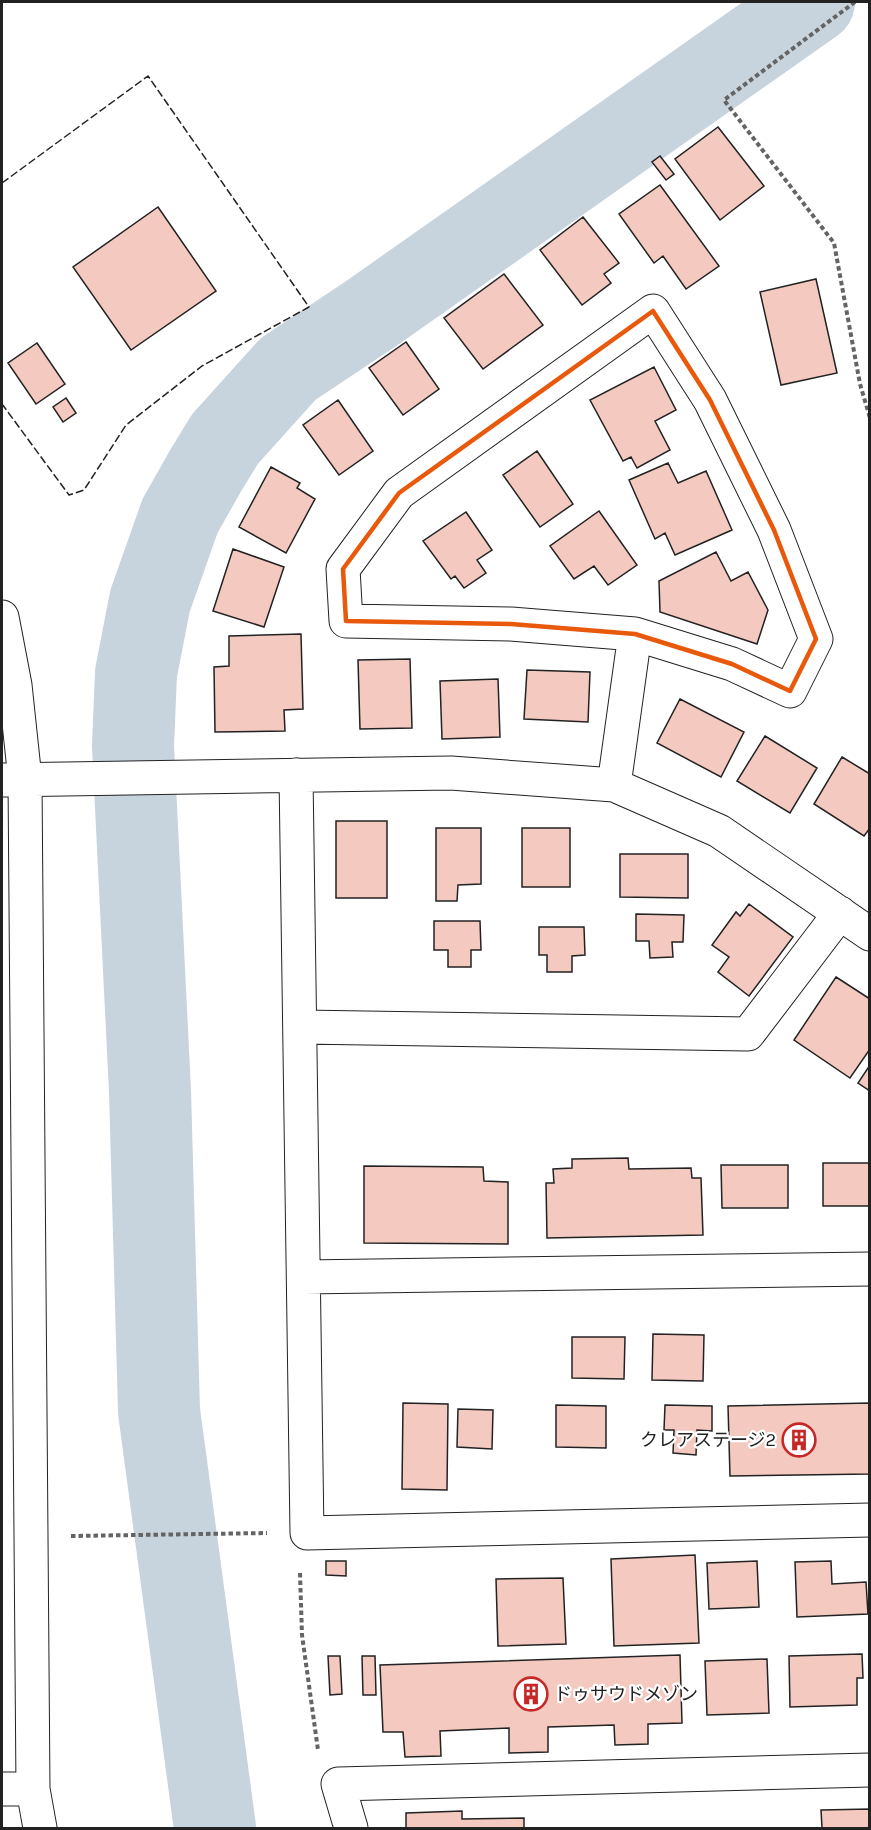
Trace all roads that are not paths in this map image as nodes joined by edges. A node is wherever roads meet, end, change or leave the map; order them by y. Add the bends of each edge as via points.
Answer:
1 (2, 617) edge
2 (635, 634) junction
3 (296, 775) junction
4 (14, 779) edge
5 (614, 785) junction
6 (840, 913) junction
7 (870, 934) edge
8 (301, 1027) junction
9 (870, 1269) edge
10 (304, 1277) junction
11 (870, 1520) edge
12 (870, 1770) edge
13 (17, 1789) edge
14 (40, 1828) edge
15 (351, 1828) edge

1 - 4 street via 17,697
2 - 2 street via 511,624 346,621 343,569 399,493 653,311 710,400 774,530 816,639 790,691 732,664
2 - 5 street
3 - 4 street
3 - 5 street via 451,773
3 - 8 street
4 - 13 street
5 - 6 street via 719,831
6 - 7 street
6 - 8 street via 748,1034
8 - 10 street
9 - 10 street
10 - 11 street via 307,1533
12 - 15 street via 338,1784
13 - 14 street

